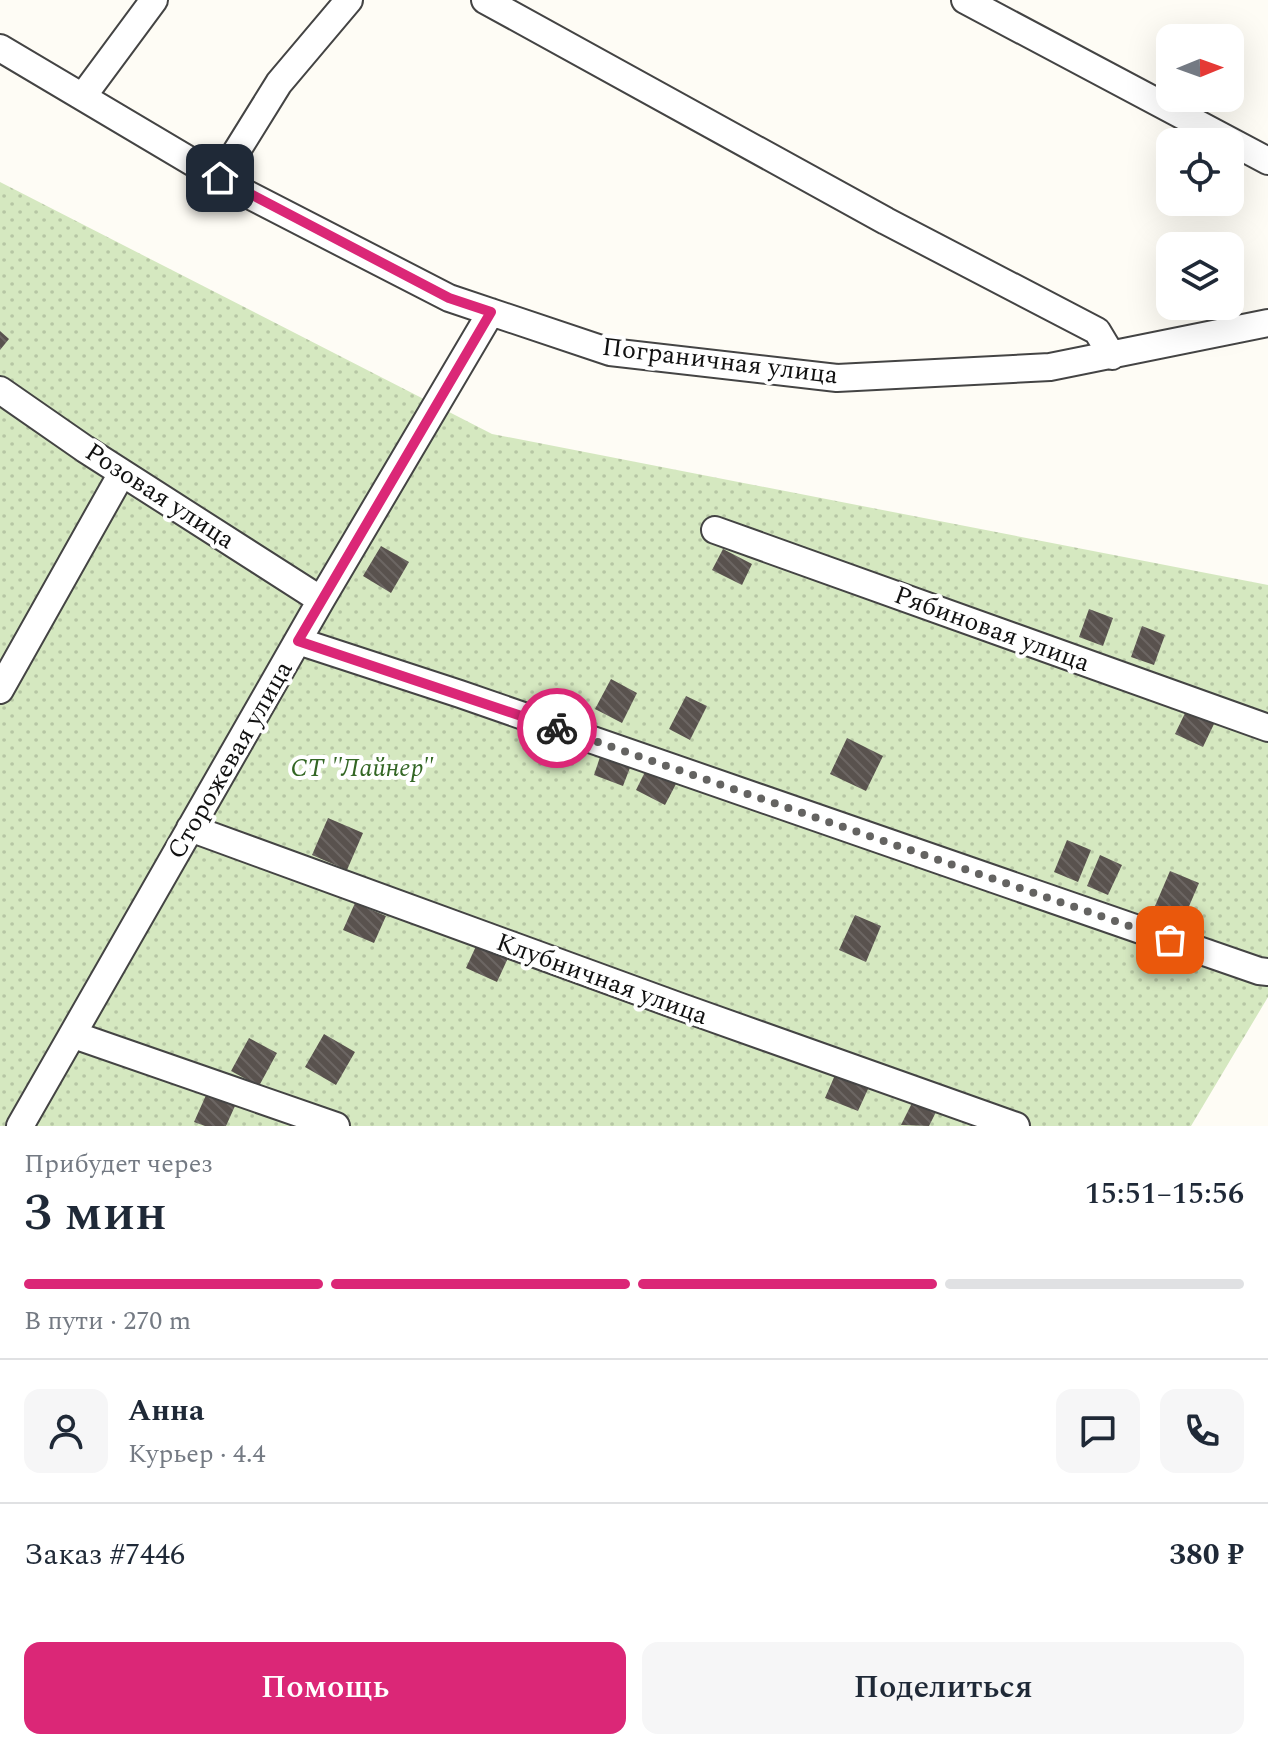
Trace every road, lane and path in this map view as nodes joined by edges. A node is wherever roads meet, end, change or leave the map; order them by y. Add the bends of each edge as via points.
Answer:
1 (154, 0) edge
2 (349, 0) edge
3 (485, 0) edge
4 (965, 0) edge
5 (0, 48) edge
6 (83, 96) junction
7 (1268, 161) edge
8 (220, 178) junction
9 (491, 312) junction
10 (1268, 323) edge
11 (1112, 356) junction
12 (0, 390) edge
13 (122, 473) junction
14 (715, 530) dead end
15 (321, 600) junction
16 (298, 641) junction
17 (0, 690) edge
18 (1268, 728) edge
19 (190, 828) junction
20 (1268, 972) edge
21 (74, 1035) junction
22 (20, 1126) edge
23 (336, 1126) edge
24 (1016, 1126) edge

1 - 6 street
2 - 8 street via 279,83
3 - 11 street via 1097,331
4 - 7 street
5 - 6 street, Пограничная улица
6 - 8 street, Пограничная улица
8 - 9 street, Пограничная улица via 449,298
9 - 11 street, Пограничная улица via 610,352 837,378 1050,367
9 - 15 street, Сторожевая улица
10 - 11 street, Пограничная улица
12 - 13 street, Розовая улица
13 - 15 street, Розовая улица
13 - 17 street
14 - 18 street, Рябиновая улица
15 - 16 street, Сторожевая улица
16 - 19 street, Сторожевая улица
16 - 20 street
19 - 21 street, Сторожевая улица
19 - 24 street, Клубничная улица
21 - 22 street, Сторожевая улица
21 - 23 street

